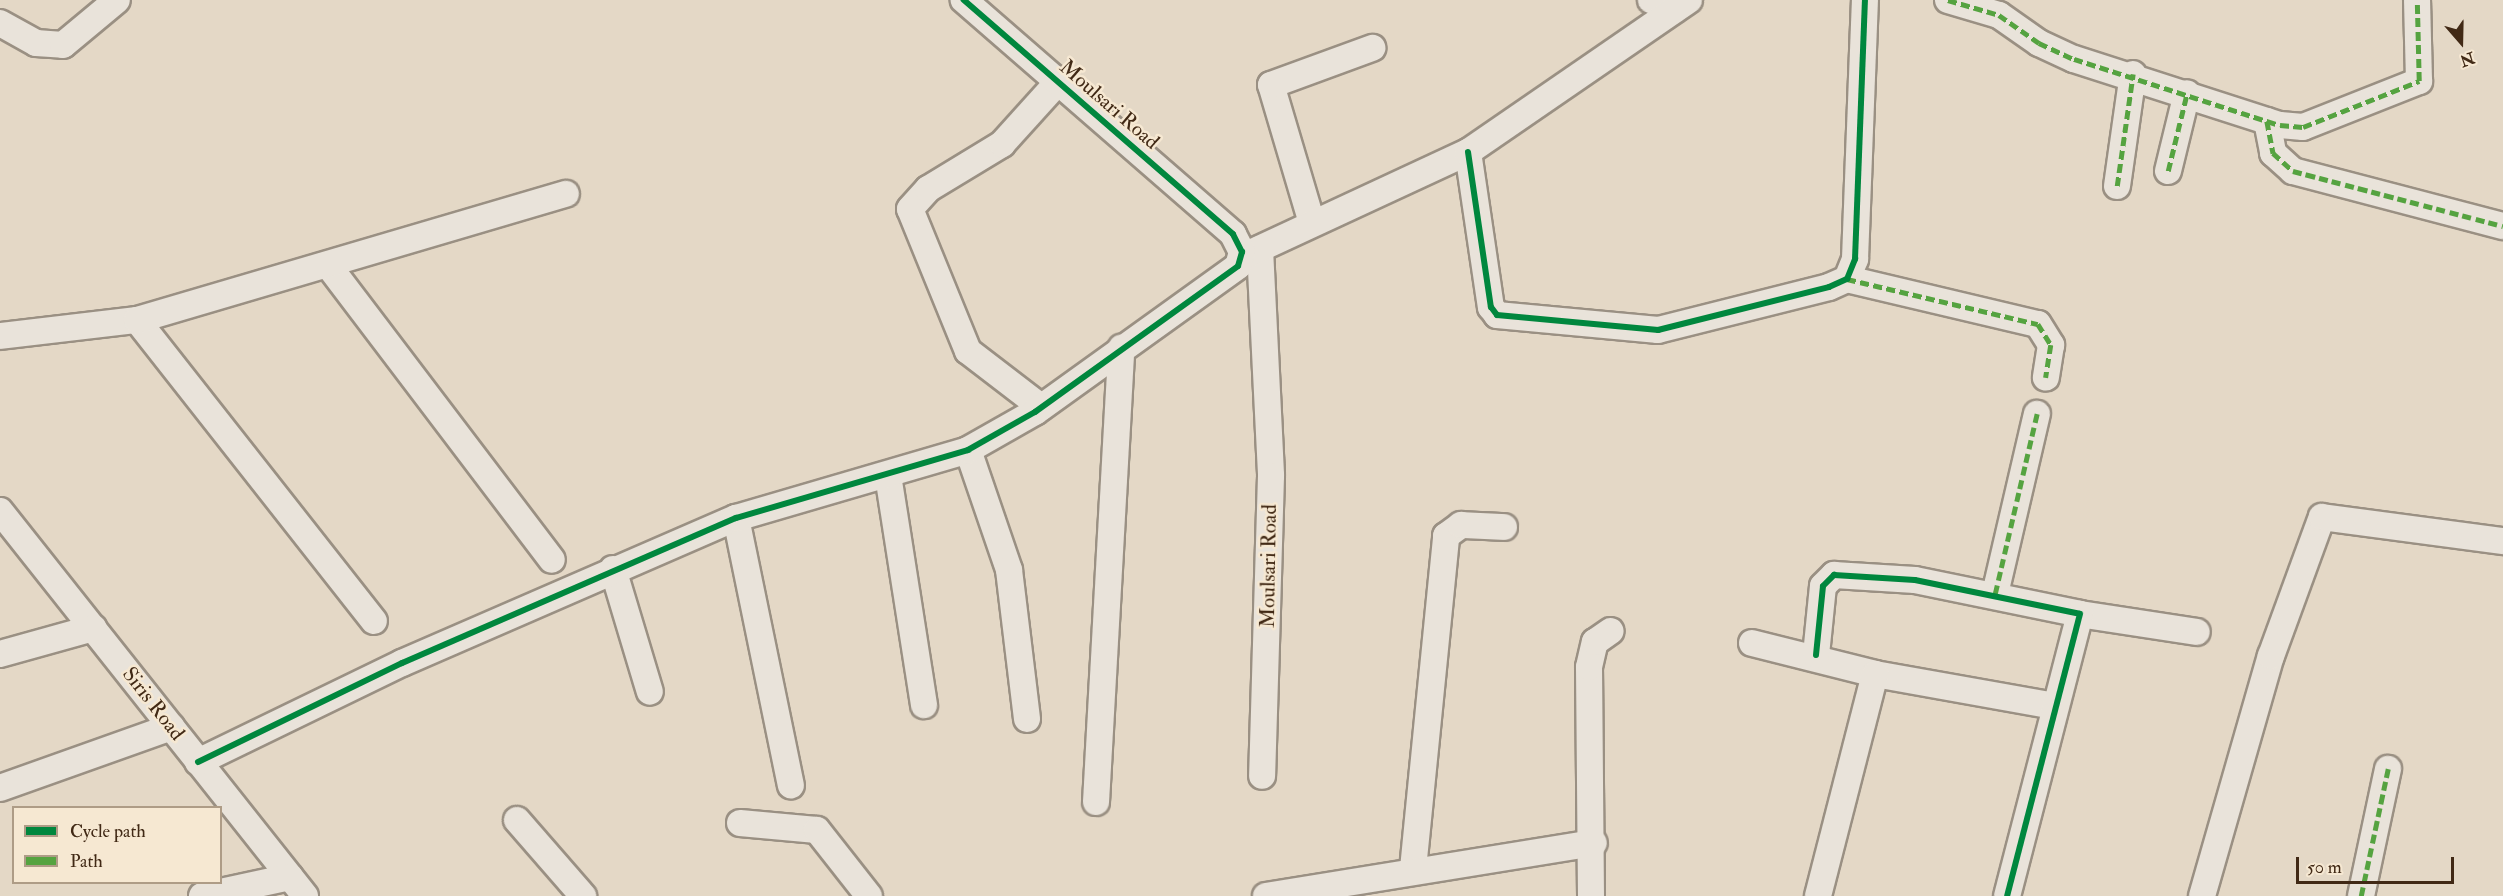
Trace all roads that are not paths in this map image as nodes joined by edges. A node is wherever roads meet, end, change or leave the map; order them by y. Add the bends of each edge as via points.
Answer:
1 (117, 0) edge
2 (1865, 0) edge
3 (1948, 0) edge
4 (2417, 0) edge
5 (974, 3) edge
6 (1671, 3) edge
7 (2001, 7) edge
8 (0, 23) edge
9 (1372, 48) dead end
10 (2133, 74) junction
11 (1058, 82) junction
12 (2187, 93) junction
13 (2267, 121) junction
14 (1468, 152) junction
15 (2168, 171) dead end
16 (2117, 186) dead end
17 (566, 194) dead end
18 (1312, 223) junction
19 (2503, 226) edge
20 (1245, 247) junction
21 (328, 265) junction
22 (1847, 279) junction
23 (137, 320) junction
24 (0, 336) edge
25 (1121, 348) junction
26 (2046, 378) dead end
27 (1041, 407) junction
28 (2037, 414) dead end
29 (968, 450) junction
30 (888, 475) junction
31 (0, 511) edge
32 (736, 518) junction
33 (1504, 527) dead end
34 (2503, 541) edge
35 (552, 560) dead end
36 (613, 569) junction
37 (1995, 594) junction
38 (2080, 614) junction
39 (374, 621) dead end
40 (93, 628) junction
41 (1611, 631) dead end
42 (2197, 632) dead end
43 (1752, 643) dead end
44 (0, 654) edge
45 (1816, 655) junction
46 (1875, 674) junction
47 (650, 692) dead end
48 (924, 705) dead end
49 (2055, 706) junction
50 (1027, 719) dead end
51 (171, 727) junction
52 (198, 762) junction
53 (2388, 769) dead end
54 (1262, 776) dead end
55 (791, 785) dead end
56 (0, 788) edge
57 (1096, 802) dead end
58 (518, 820) dead end
59 (740, 823) dead end
60 (1594, 843) junction
61 (1413, 869) junction
62 (298, 886) edge
63 (202, 896) edge
64 (584, 896) edge
65 (869, 896) edge
66 (1266, 896) edge
67 (1591, 896) edge
68 (1818, 896) edge
69 (2007, 896) edge
70 (2202, 896) edge
71 (2361, 896) edge

1 - 8 street via 63,45 36,43
2 - 22 street via 1855,259
3 - 7 street
4 - 13 street via 2421,66 2414,86 2311,126
5 - 11 street, Moulsari Road
6 - 14 street
7 - 10 street via 2058,52
9 - 18 street via 1270,85
10 - 12 street
10 - 16 street
11 - 20 street, Moulsari Road
11 - 27 street via 1002,144 928,189 910,209 968,351
12 - 13 street
12 - 15 street
13 - 19 street via 2273,153 2293,171
14 - 18 street
14 - 22 street via 1491,307 1497,315 1672,328
17 - 21 street
18 - 20 street
20 - 25 street via 1238,266
20 - 54 street, Moulsari Road via 1271,476
21 - 23 street
21 - 35 street
22 - 26 street via 2038,324 2051,345
23 - 24 street
23 - 39 street
25 - 27 street
25 - 57 street
27 - 29 street
28 - 37 street
29 - 30 street
29 - 50 street via 1009,570
30 - 32 street
30 - 48 street
31 - 40 street, Siris Road
32 - 36 street
32 - 55 street
33 - 61 street via 1461,525 1446,536
34 - 70 street via 2322,517 2267,667
36 - 47 street
36 - 52 street
37 - 38 street
37 - 45 street via 1834,575 1823,586
38 - 42 street
38 - 49 street
40 - 44 street
40 - 51 street, Siris Road
41 - 60 street via 1595,642 1588,667
43 - 45 street
45 - 46 street
46 - 49 street
46 - 68 street
49 - 69 street
51 - 52 street, Siris Road
51 - 56 street
52 - 62 street, Siris Road
53 - 71 street
58 - 64 street
59 - 65 street via 818,830
60 - 61 street
60 - 67 street
61 - 66 street
62 - 63 street

